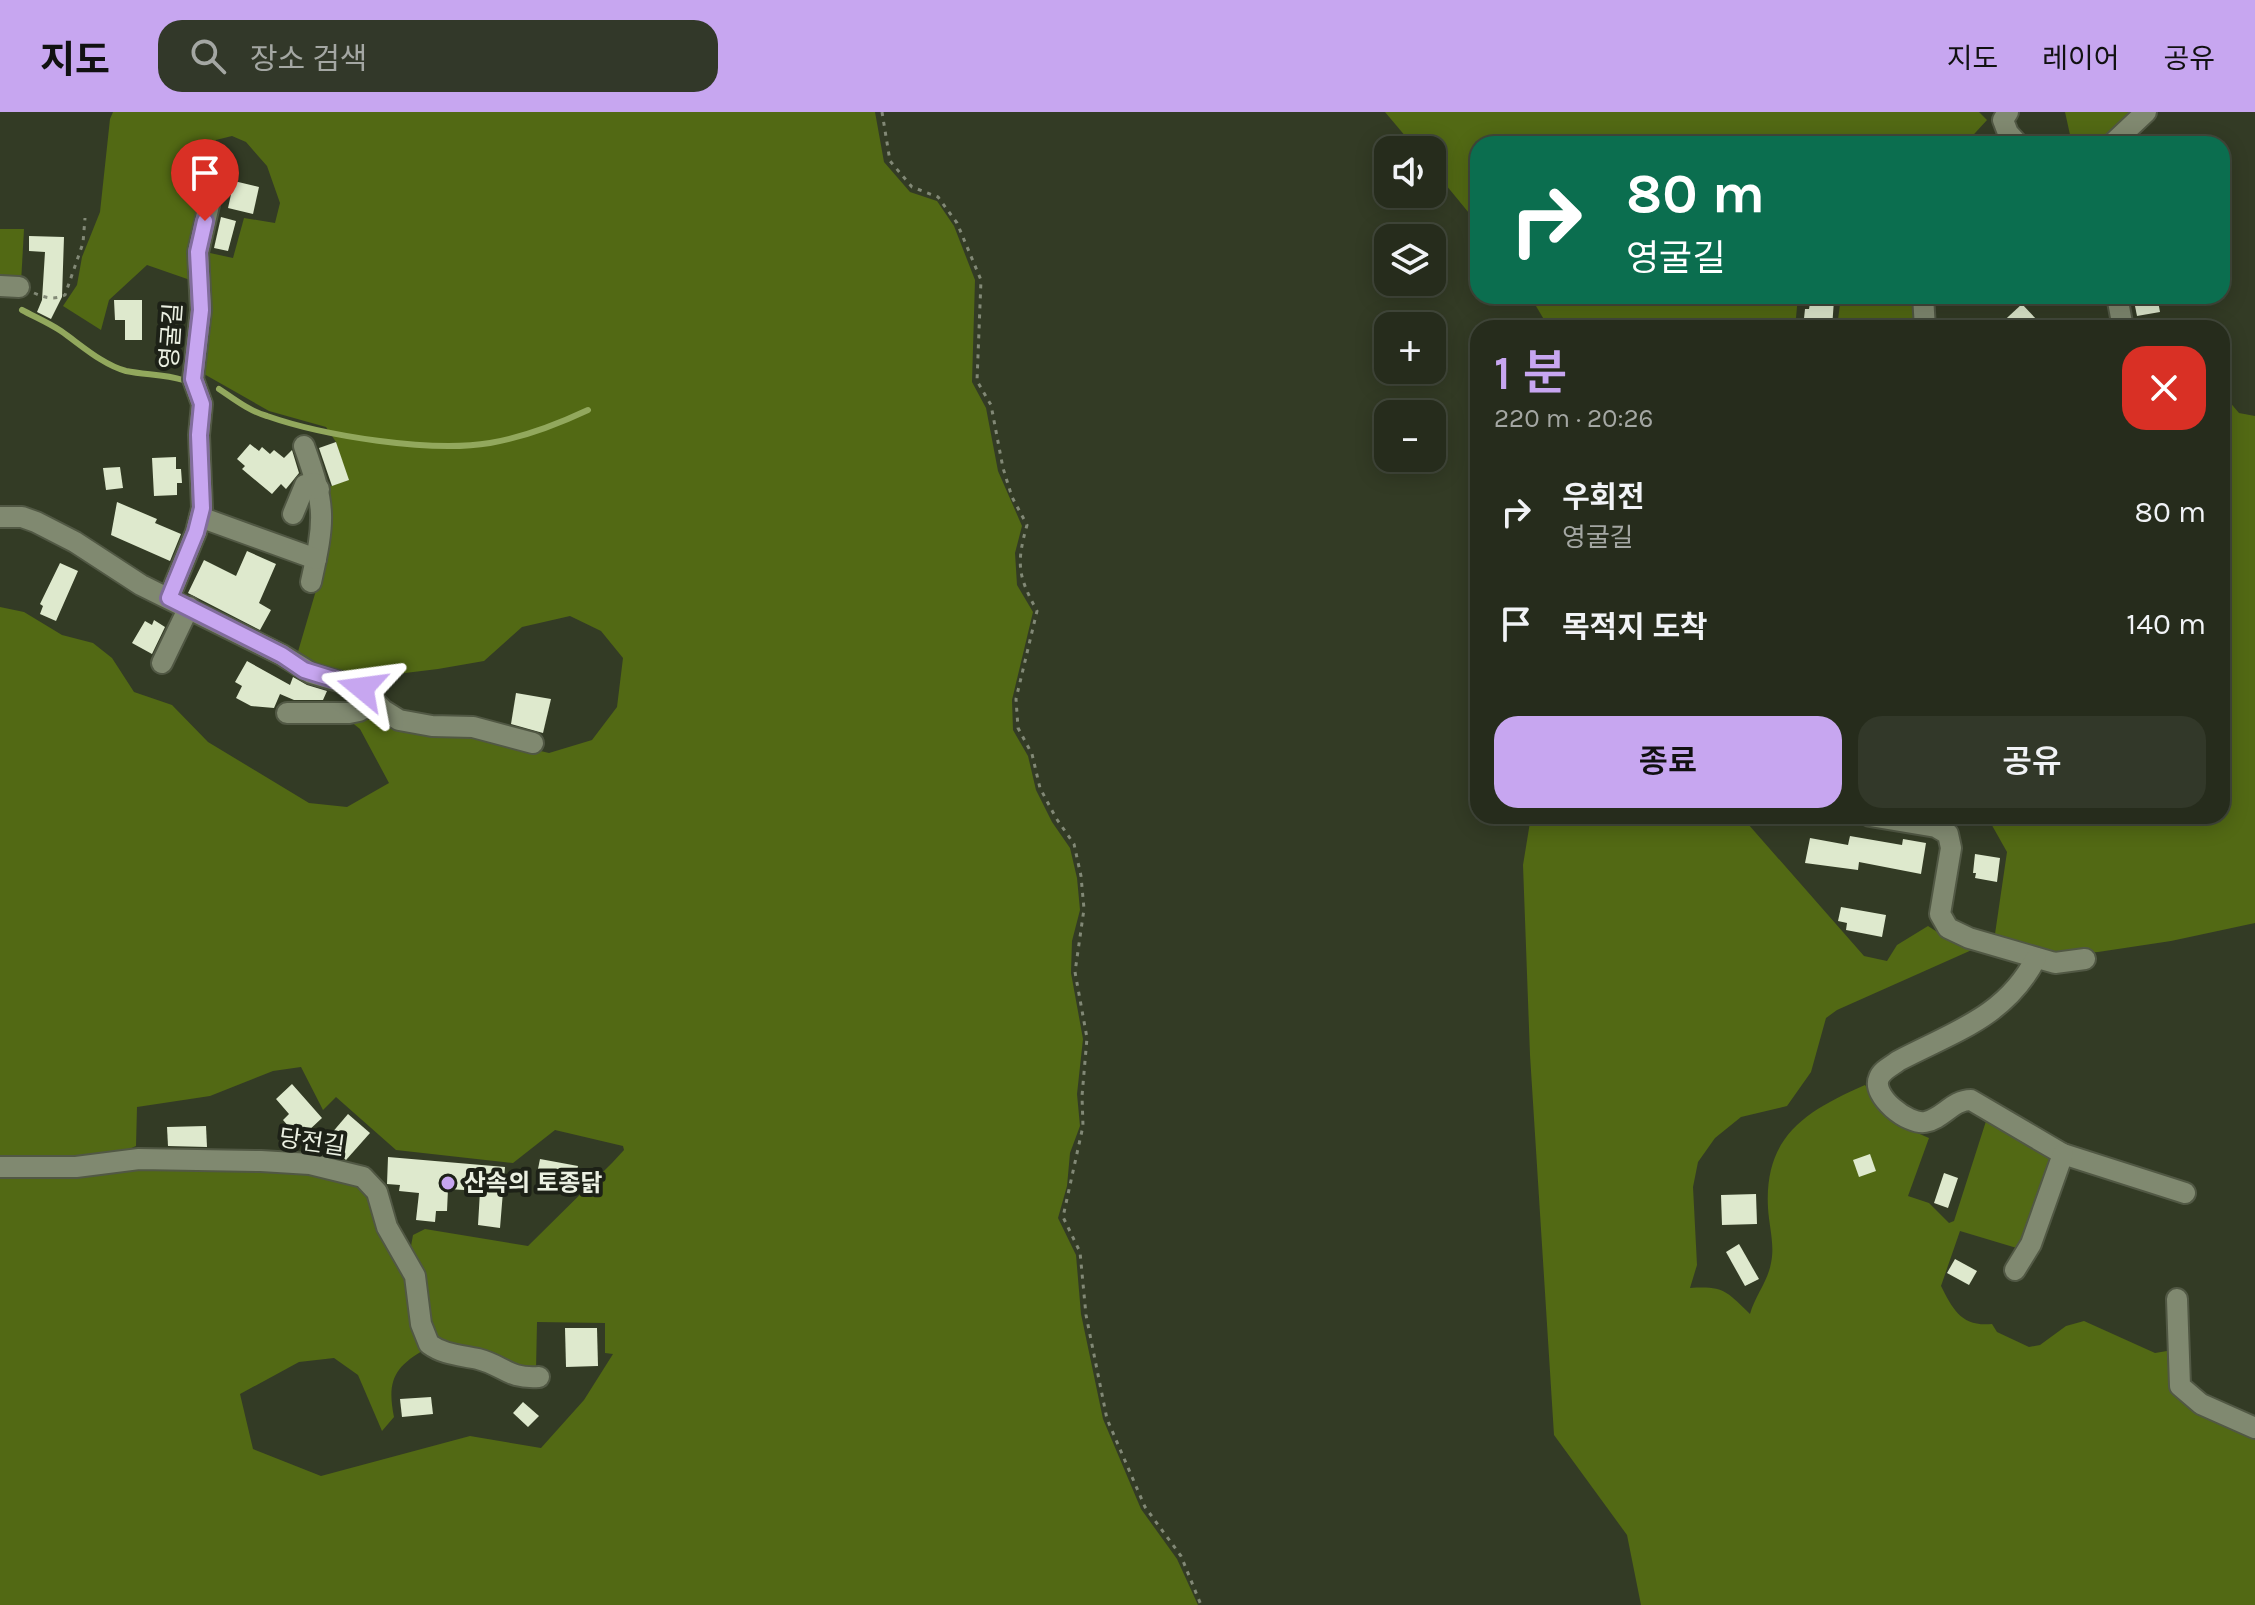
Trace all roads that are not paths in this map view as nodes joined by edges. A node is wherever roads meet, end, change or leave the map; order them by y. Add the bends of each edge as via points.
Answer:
1 (2008, 112) edge
2 (2146, 112) edge
3 (2012, 136) edge
4 (2120, 136) edge
5 (209, 205) dead end
6 (304, 446) dead end
7 (319, 489) junction
8 (293, 514) dead end
9 (0, 517) edge
10 (200, 517) junction
11 (316, 559) junction
12 (311, 582) dead end
13 (169, 598) junction
14 (189, 607) junction
15 (162, 663) dead end
16 (375, 701) junction
17 (287, 713) dead end
18 (533, 743) dead end
19 (1912, 824) edge
20 (2036, 958) junction
21 (2085, 959) dead end
22 (2063, 1154) junction
23 (0, 1167) edge
24 (2185, 1193) dead end
25 (2015, 1270) dead end
26 (2177, 1299) dead end
27 (539, 1377) dead end
28 (2255, 1428) edge

1 - 3 lane via 2003,120
2 - 4 lane
5 - 10 lane, 영굴길 via 198,252 201,310 193,379 202,404
6 - 7 lane
7 - 8 lane via 314,483 305,485
7 - 11 lane via 323,516
9 - 13 lane via 29,519
10 - 11 lane
10 - 13 lane, 영굴길
11 - 12 lane
13 - 14 lane
14 - 15 lane
14 - 16 lane via 304,670 362,688
16 - 17 lane via 349,713
16 - 18 lane via 390,715 413,724 473,727
19 - 20 lane via 1943,830 1950,840 1942,922 1969,938
20 - 21 lane via 2064,964
20 - 22 lane via 1996,1010 1898,1061 1884,1071 1878,1086 1889,1104 1913,1121 1932,1120 1958,1102 1971,1100
22 - 24 lane
22 - 25 lane via 2031,1244
23 - 27 lane, 당전길 via 76,1167 139,1159 261,1161 310,1164 363,1177 377,1192 387,1227 415,1276 429,1344 492,1364 512,1376
26 - 28 lane via 2180,1386 2201,1404

